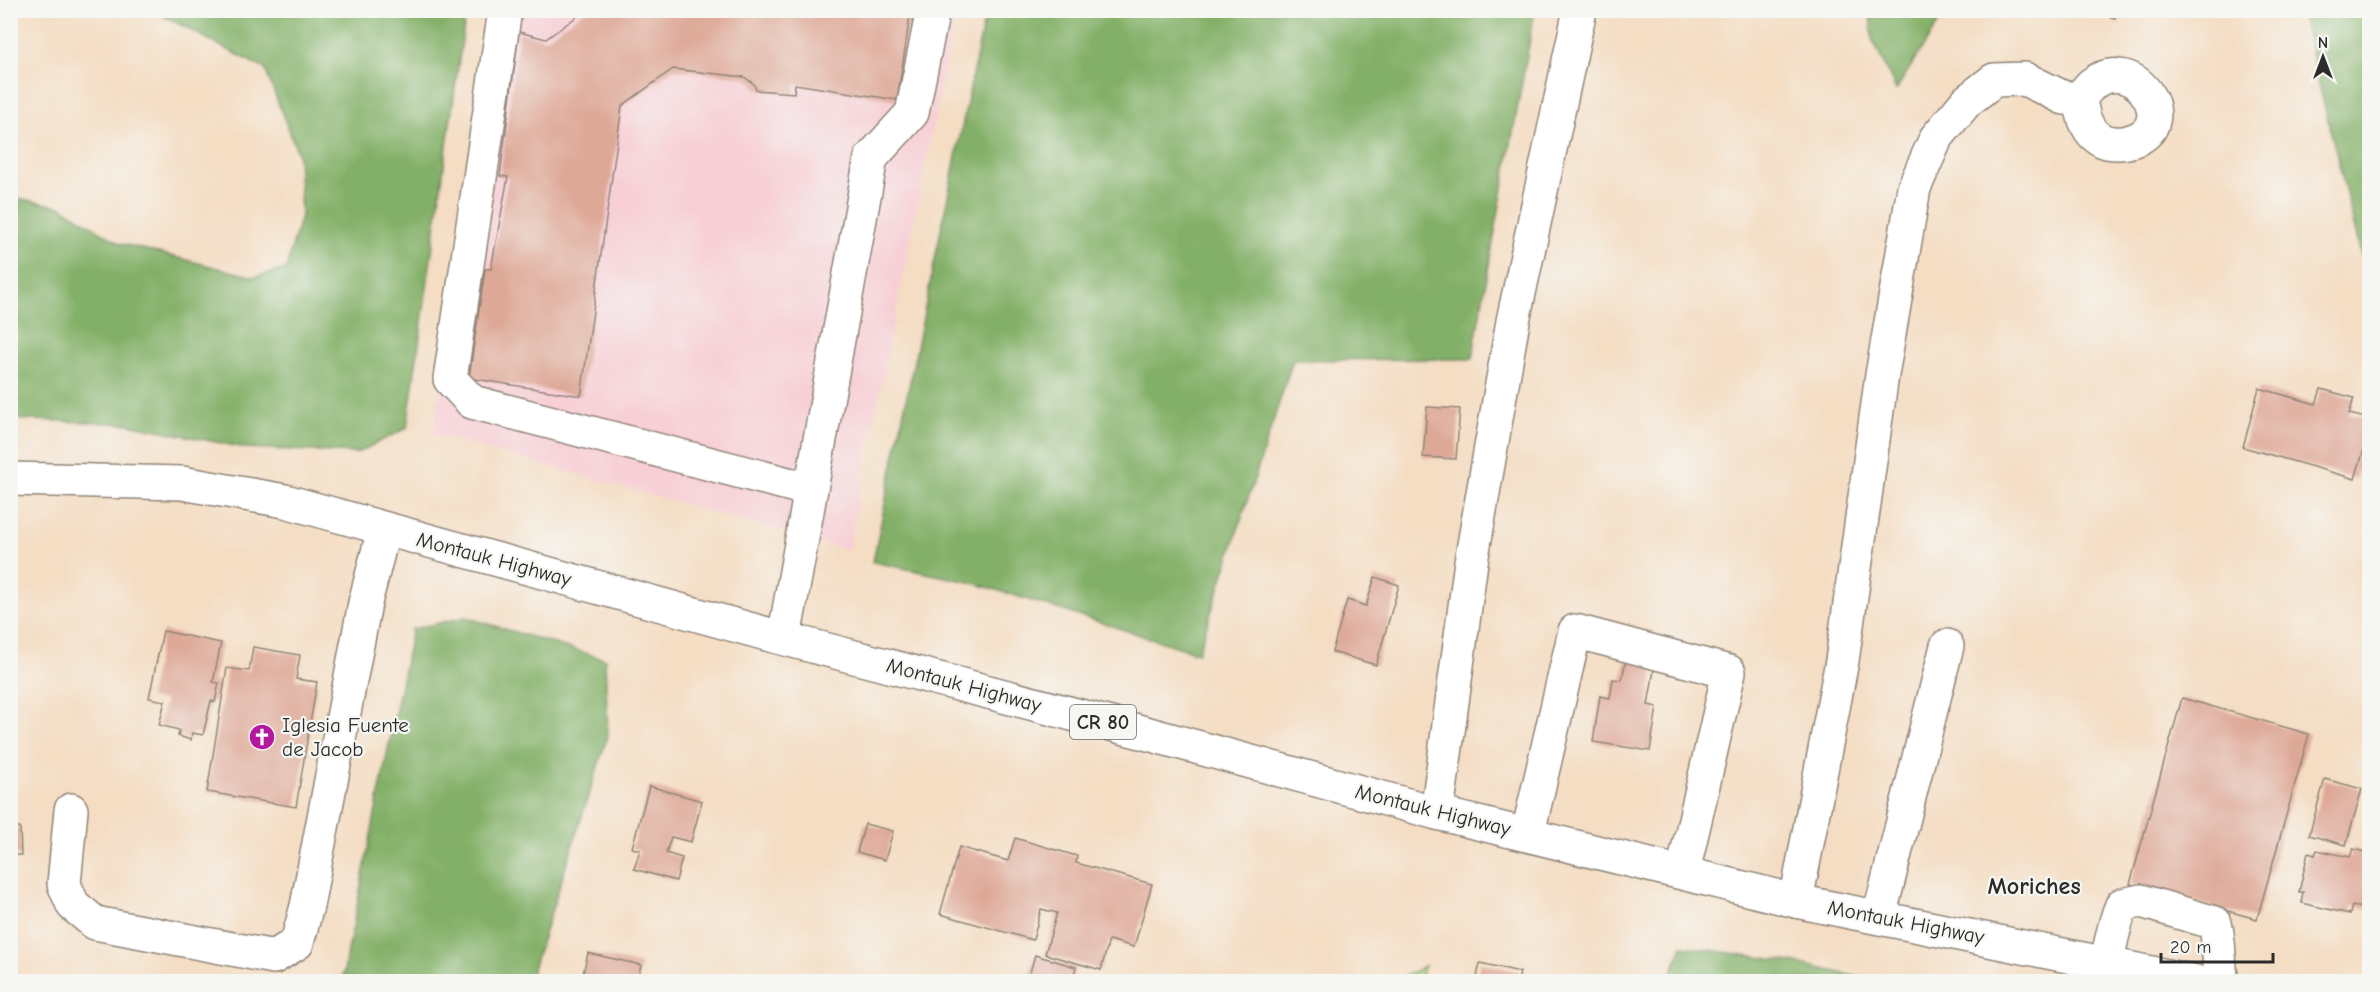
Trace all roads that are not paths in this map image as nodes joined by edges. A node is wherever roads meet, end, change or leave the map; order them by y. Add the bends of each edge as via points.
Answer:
1 (505, 10) edge
2 (933, 10) edge
3 (1580, 10) edge
4 (2080, 98) dead end
5 (10, 479) edge
6 (811, 490) junction
7 (384, 529) junction
8 (784, 638) junction
9 (1947, 646) dead end
10 (71, 810) dead end
11 (1437, 813) junction
12 (1528, 833) junction
13 (1683, 872) junction
14 (1796, 901) junction
15 (1879, 917) junction
16 (2104, 972) edge
17 (2196, 981) edge
18 (2222, 981) edge

1 - 6 main road via 450,379 472,402
2 - 6 main road via 912,113 872,158
3 - 11 main road via 1513,321 1471,562
4 - 14 main road via 2064,98 2025,79 1994,80 1967,101 1936,138 1914,188 1882,375 1842,661
5 - 7 main road, Montauk Highway / CR 80 via 182,483 285,501
6 - 8 main road
7 - 8 main road, Montauk Highway / CR 80
7 - 10 main road via 365,603 297,943 274,957 95,923 73,905 64,884
8 - 11 main road, Montauk Highway / CR 80
9 - 15 main road
11 - 12 main road, Montauk Highway / CR 80
12 - 13 main road, Montauk Highway / CR 80
12 - 13 main road via 1575,631 1729,672
13 - 14 main road, Montauk Highway / CR 80
14 - 15 main road, Montauk Highway / CR 80
15 - 16 main road, Montauk Highway / CR 80
16 - 17 main road, Montauk Highway / CR 80
16 - 18 main road via 2114,922 2122,905 2141,901 2215,923

